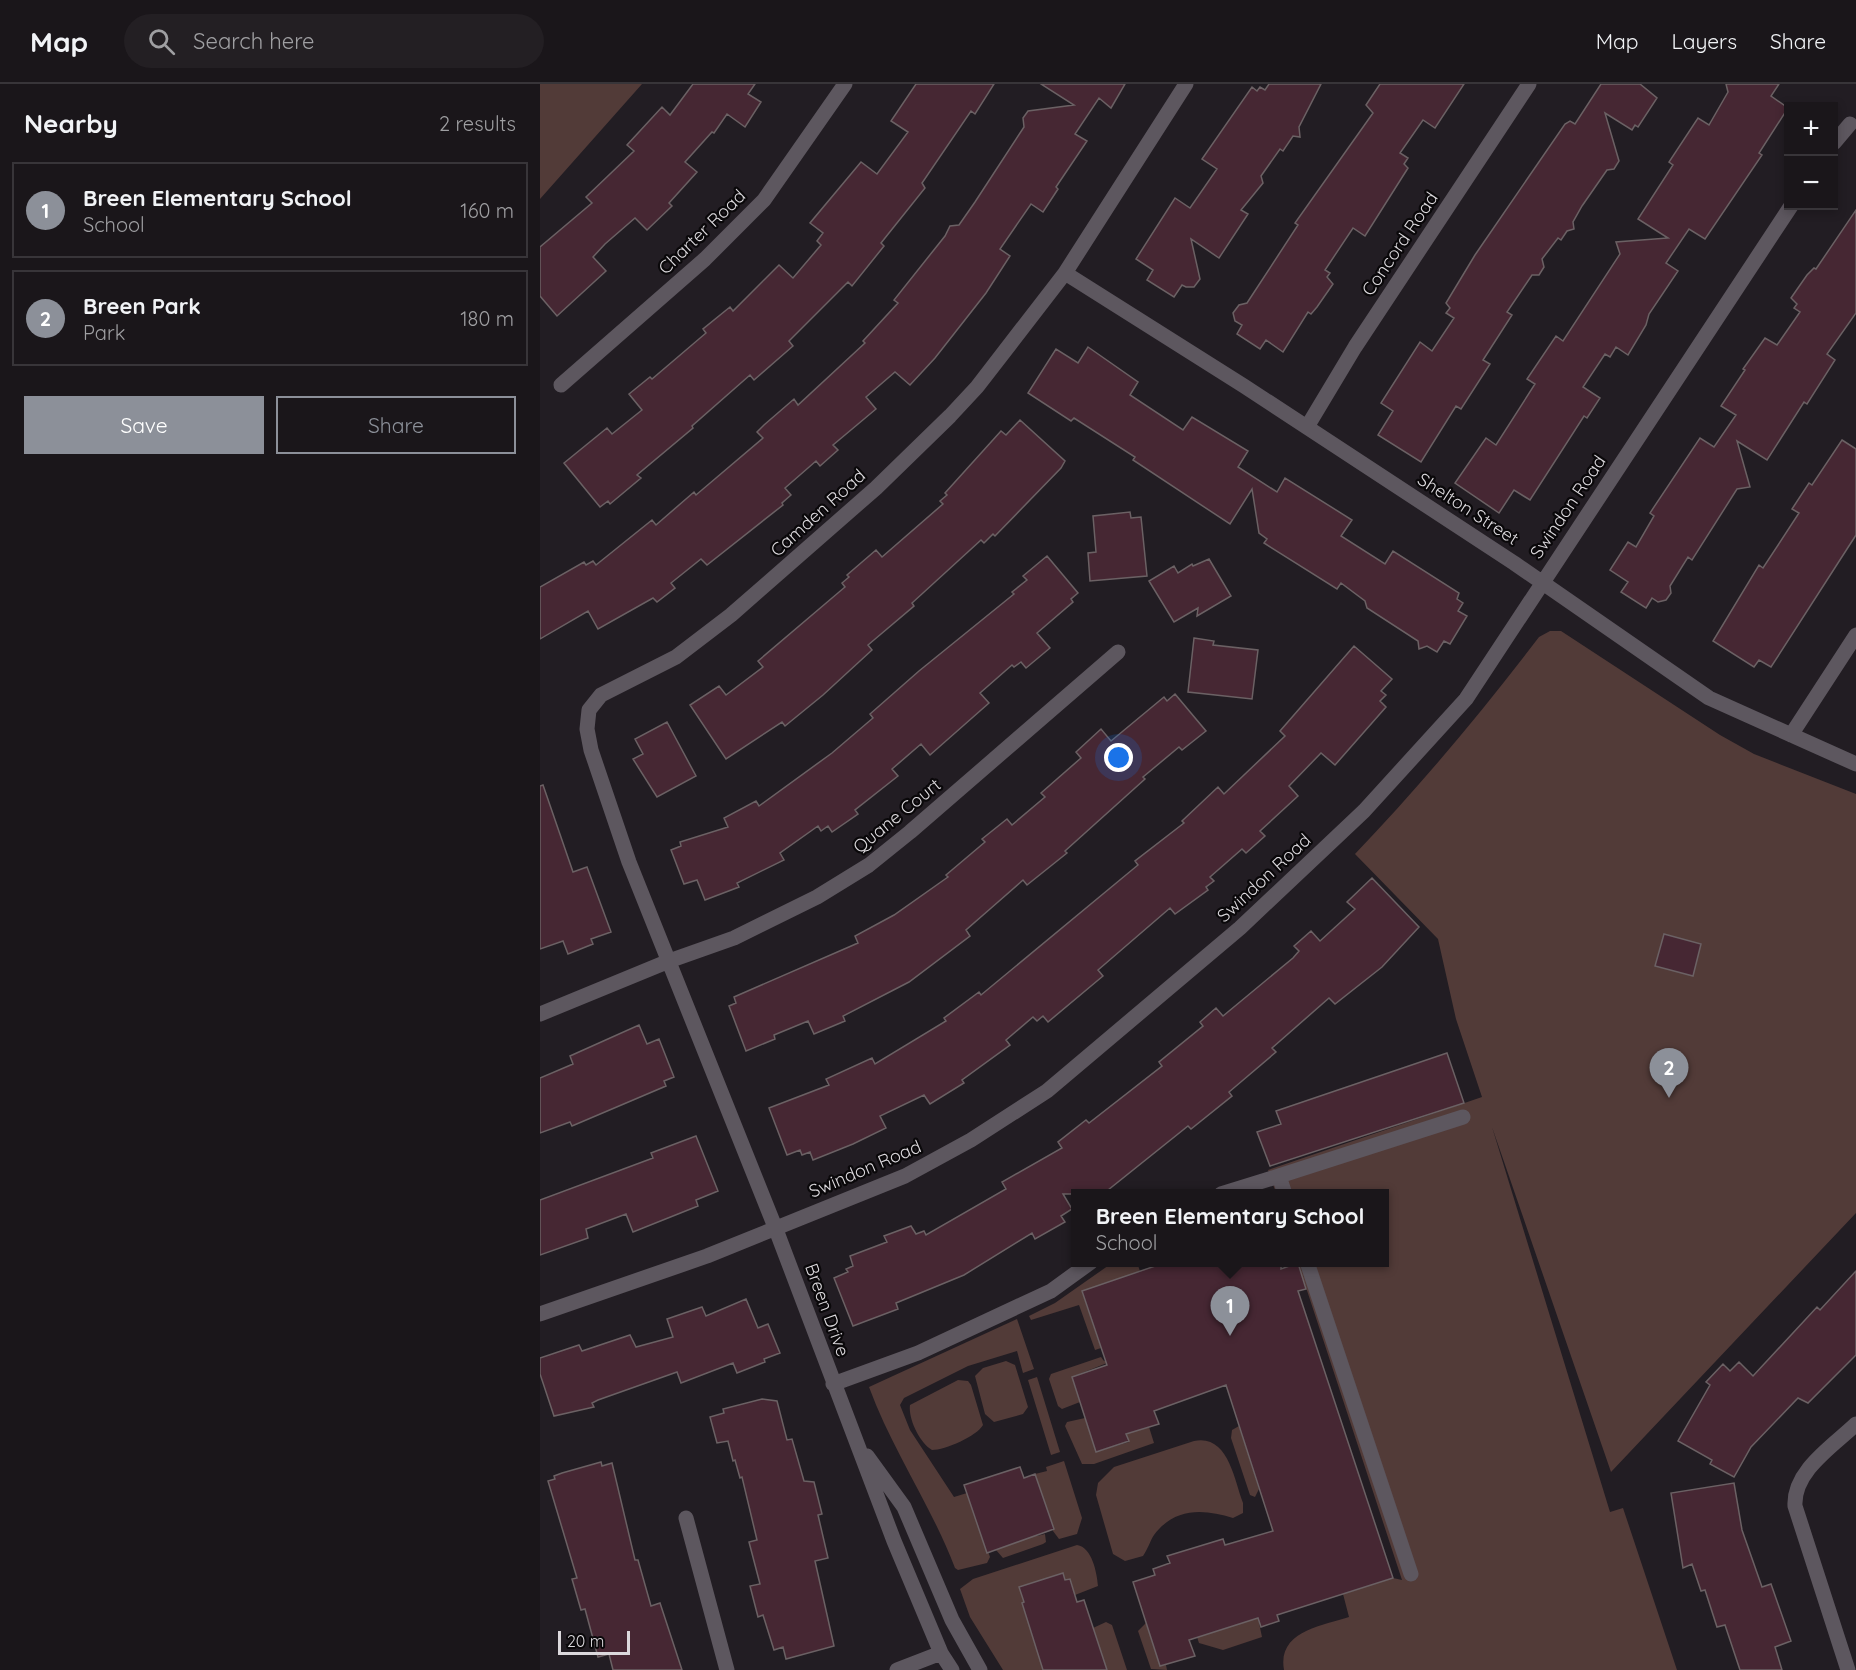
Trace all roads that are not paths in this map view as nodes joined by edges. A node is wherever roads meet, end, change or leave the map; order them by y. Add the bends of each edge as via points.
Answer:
1 (845, 84) edge
2 (1186, 84) edge
3 (1529, 84) edge
4 (1850, 124) dead end
5 (1838, 137) edge
6 (1788, 210) edge
7 (1065, 273) junction
8 (561, 385) dead end
9 (1306, 427) junction
10 (1542, 582) junction
11 (1856, 635) edge
12 (1118, 652) dead end
13 (1791, 735) junction
14 (1856, 764) edge
15 (669, 961) junction
16 (540, 1014) edge
17 (1464, 1117) dead end
18 (1279, 1176) junction
19 (1237, 1189) edge
20 (1283, 1189) edge
21 (775, 1227) junction
22 (1085, 1267) edge
23 (1308, 1267) edge
24 (540, 1314) edge
25 (833, 1384) junction
26 (1856, 1424) edge
27 (855, 1439) junction
28 (686, 1518) dead end
29 (1411, 1574) dead end
30 (941, 1653) junction
31 (728, 1670) edge
32 (897, 1670) edge
33 (952, 1670) edge
34 (980, 1670) edge
35 (1848, 1670) edge

1 - 8 street, Charter Road via 764,200 705,259
2 - 7 street, Camden Road
3 - 9 street, Concord Road
4 - 5 street
6 - 10 street, Swindon Road
7 - 9 street, Shelton Street
7 - 15 street, Camden Road via 977,387 876,488 731,615 676,657 601,695 590,710 587,729 591,750 629,862
9 - 10 street, Shelton Street
10 - 13 street, Shelton Street via 1709,698
10 - 21 street, Swindon Road via 1466,699 1364,811 1240,928 1047,1091 971,1140 905,1176
11 - 13 street
12 - 15 street, Quane Court via 1071,696 868,865 817,897 744,933
13 - 14 street, Shelton Street
15 - 16 street, Quane Court
15 - 21 street, Breen Drive
17 - 18 street
18 - 19 street
18 - 20 street
21 - 24 street, Swindon Road via 696,1260
21 - 25 street, Breen Drive
22 - 25 street via 1051,1291 918,1353
23 - 29 street
25 - 27 street, Breen Drive
26 - 35 street via 1804,1475 1794,1492 1795,1506
27 - 30 street, Breen Drive
27 - 34 street via 904,1507 952,1620
28 - 31 street
30 - 32 street
30 - 33 street, Breen Drive

